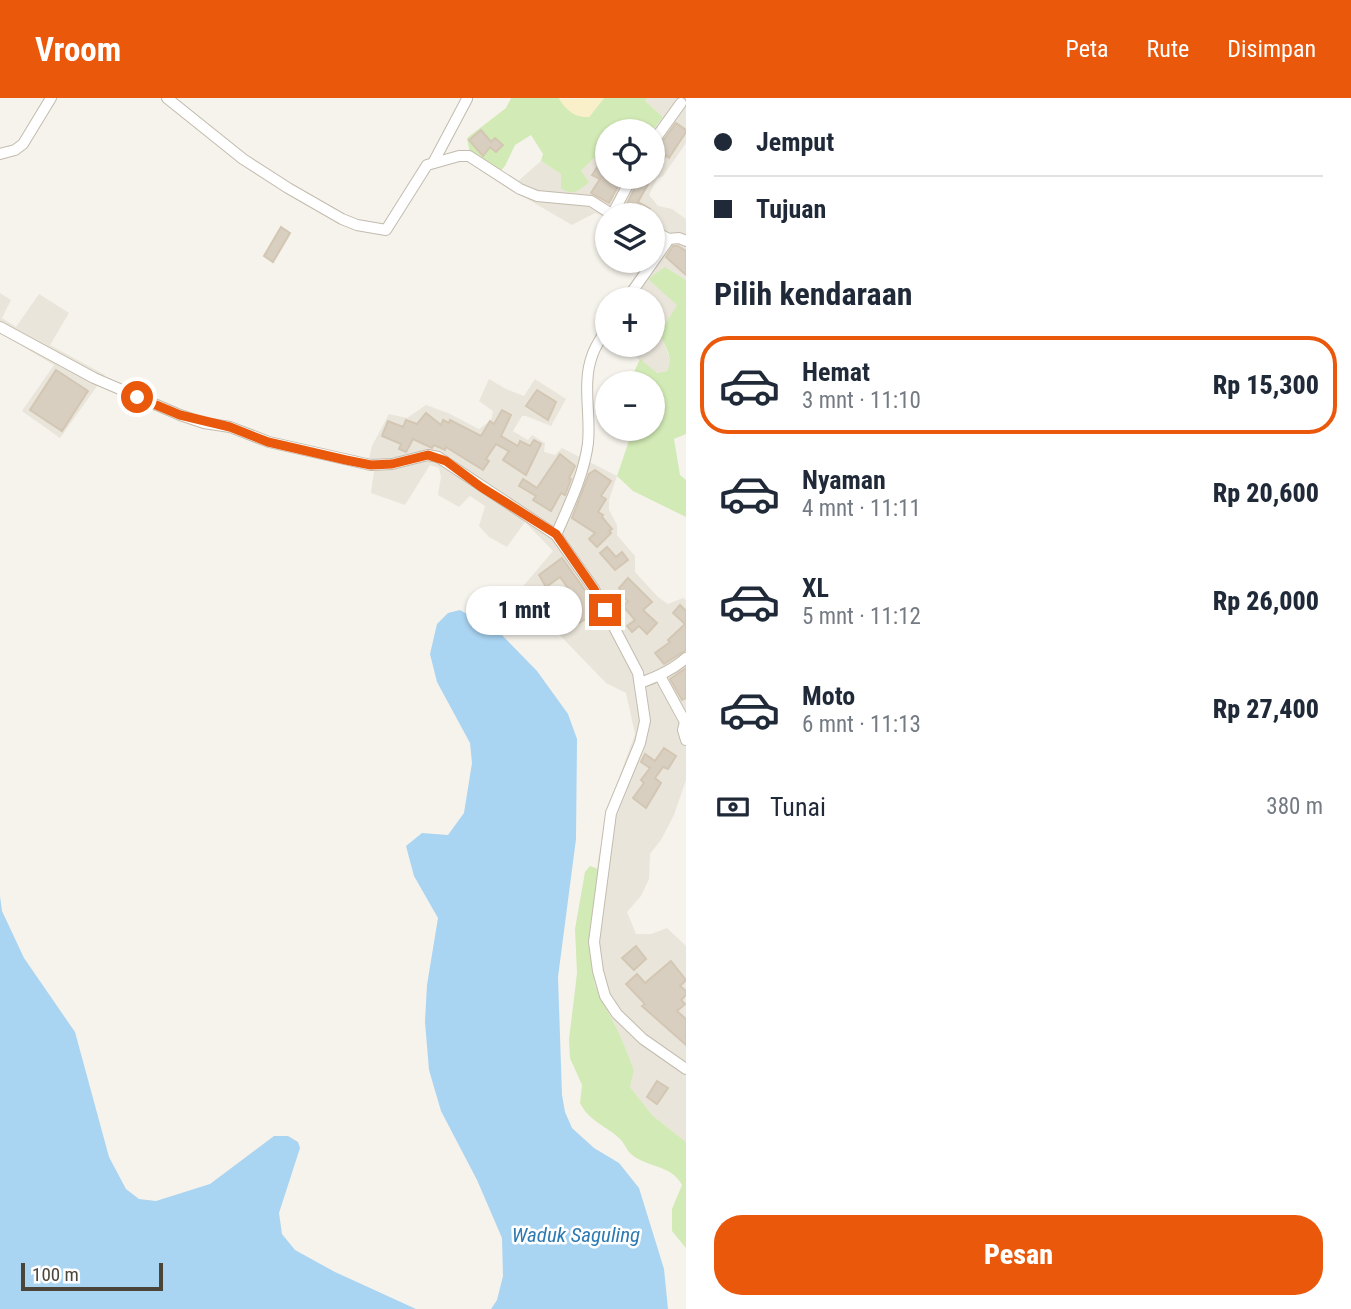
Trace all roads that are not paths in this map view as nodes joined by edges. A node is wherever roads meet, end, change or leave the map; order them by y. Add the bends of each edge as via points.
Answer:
1 (51, 98) edge
2 (167, 98) edge
3 (467, 99) edge
4 (681, 103) dead end
5 (665, 125) edge
6 (0, 154) edge
7 (433, 163) junction
8 (595, 204) edge
9 (665, 237) edge
10 (669, 239) junction
11 (686, 241) edge
12 (635, 287) edge
13 (0, 327) edge
14 (595, 350) edge
15 (556, 534) junction
16 (686, 658) edge
17 (660, 676) junction
18 (640, 683) junction
19 (686, 740) edge
20 (686, 1069) edge

1 - 6 street via 23,144
2 - 7 street via 243,159 342,219 380,231 390,227 424,170
3 - 7 street
4 - 5 street
7 - 8 street via 469,156 537,196
9 - 10 street
10 - 11 street
10 - 12 street
13 - 15 street via 94,378 180,415 268,442 371,465 438,457
14 - 15 street via 588,374 584,464
15 - 18 street via 594,589
16 - 17 street
17 - 18 street
17 - 19 street via 685,722
18 - 20 street via 645,721 611,813 594,942 598,971 617,1014

